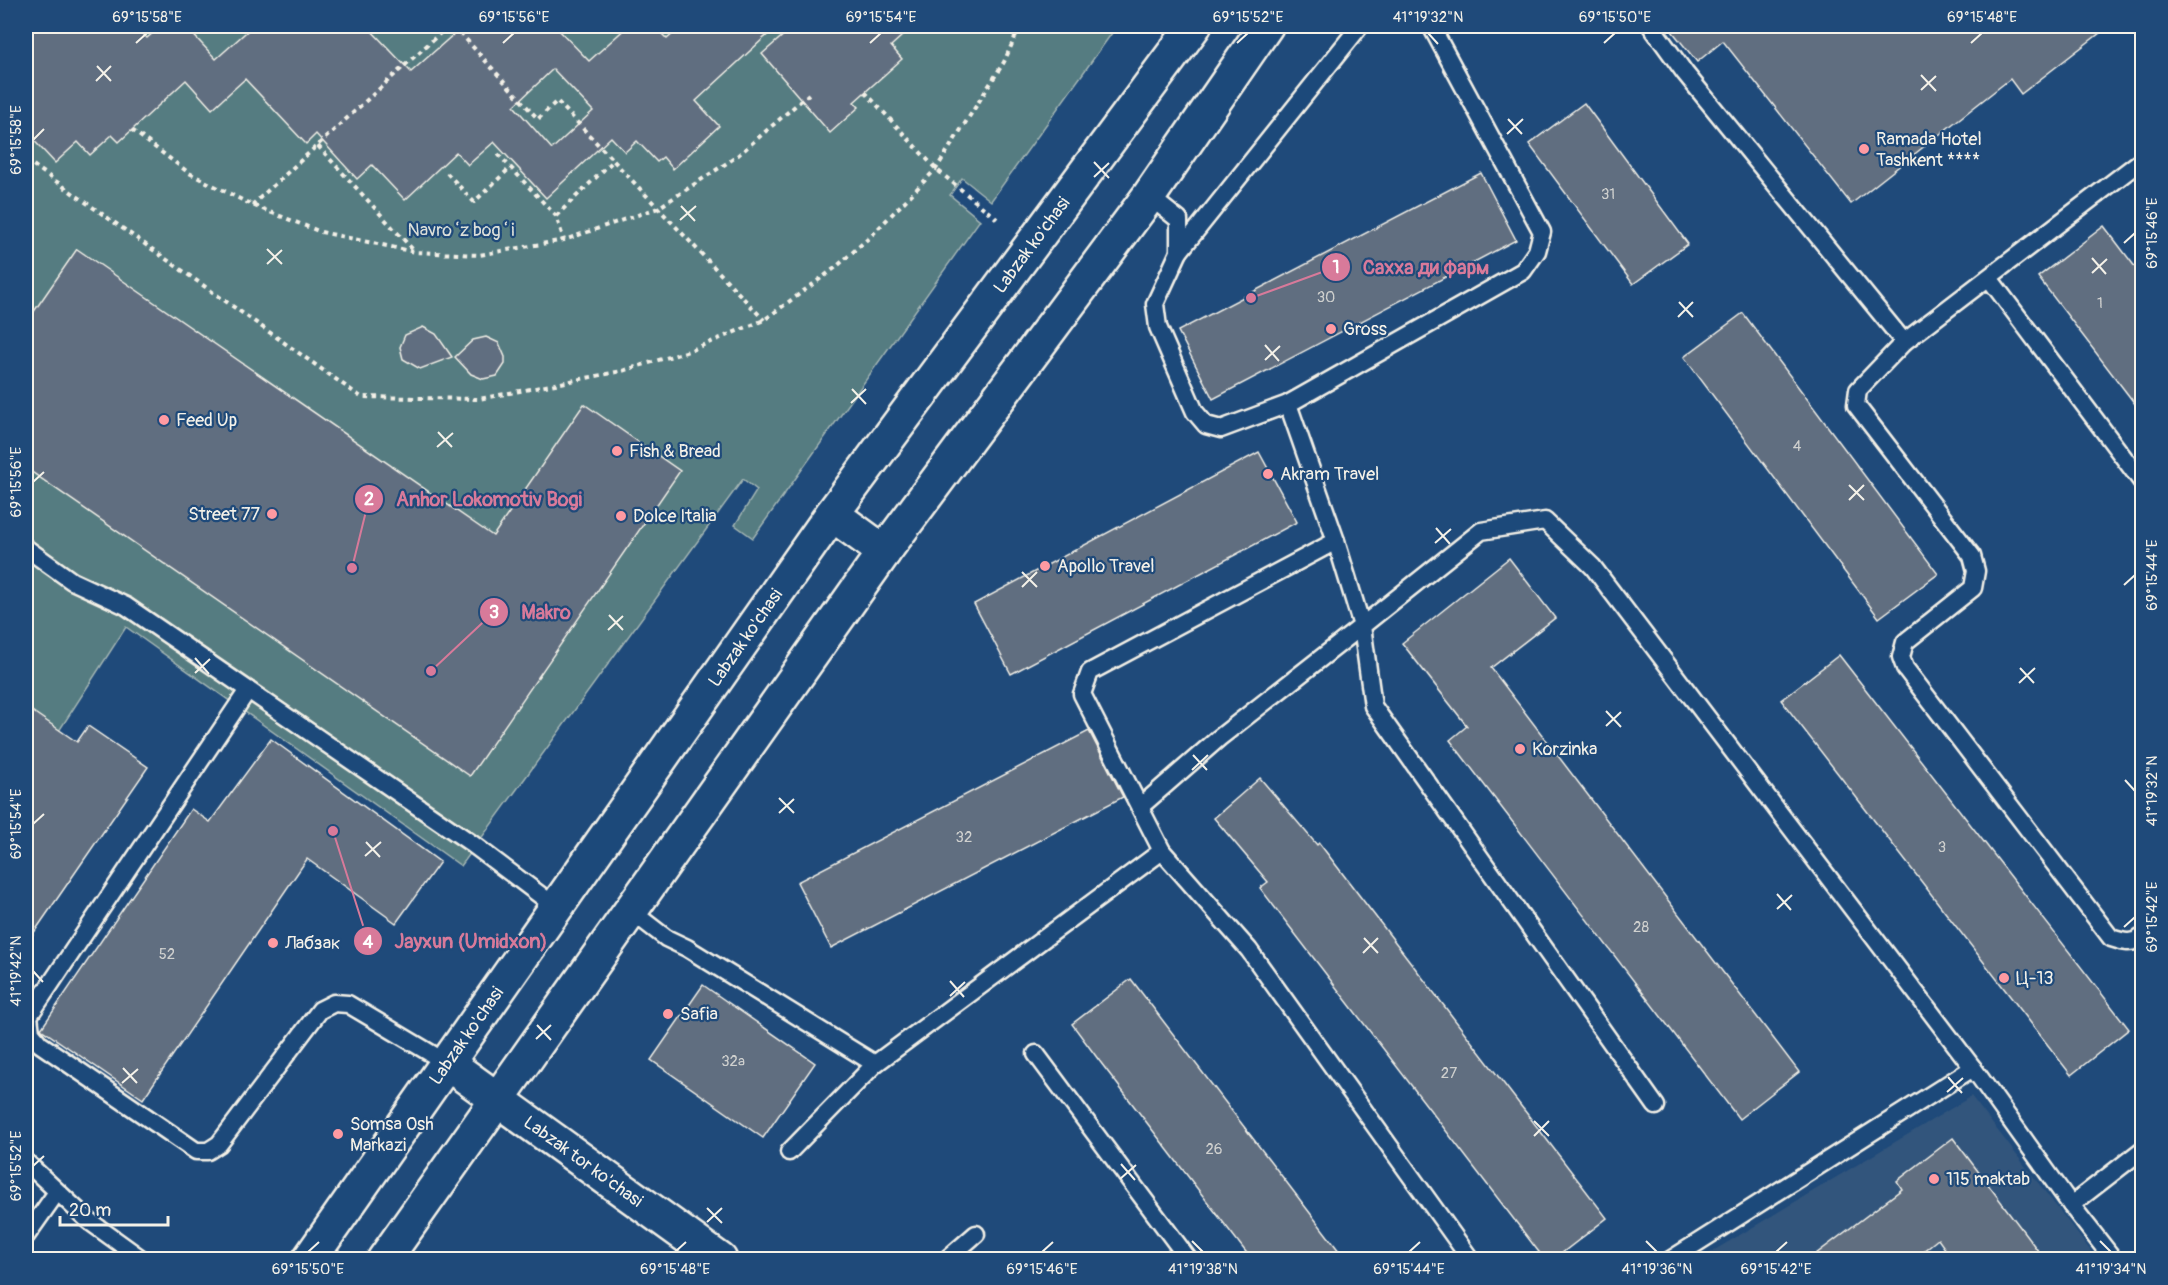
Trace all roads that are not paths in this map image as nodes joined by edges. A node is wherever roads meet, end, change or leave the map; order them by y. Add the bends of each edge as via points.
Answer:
1 (1194, 26) edge
2 (1266, 26) edge
3 (1360, 26) edge
4 (1431, 26) edge
5 (1651, 26) edge
6 (2142, 160) edge
7 (1149, 196) junction
8 (1179, 252) junction
9 (1989, 278) junction
10 (1904, 342) junction
11 (1288, 404) junction
12 (2142, 483) edge
13 (832, 514) junction
14 (1336, 542) junction
15 (26, 548) edge
16 (884, 552) junction
17 (1362, 626) junction
18 (248, 690) junction
19 (1141, 806) junction
20 (1162, 851) junction
21 (556, 907) junction
22 (631, 911) junction
23 (2142, 937) edge
24 (1036, 1054) dead end
25 (447, 1063) junction
26 (875, 1064) junction
27 (1973, 1068) junction
28 (498, 1098) junction
29 (1656, 1106) dead end
30 (2142, 1149) edge
31 (789, 1152) dead end
32 (26, 1162) edge
33 (57, 1192) junction
34 (2071, 1205) junction
35 (976, 1234) dead end
36 (26, 1236) edge
37 (143, 1260) edge
38 (309, 1260) edge
39 (384, 1260) edge
40 (720, 1260) edge
41 (946, 1260) edge
42 (1189, 1260) edge
43 (1471, 1260) edge
44 (1670, 1260) edge
45 (2114, 1260) edge

1 - 13 main road, Labzak ko'chasi
2 - 7 main road
3 - 8 lane
4 - 11 lane via 1542,232 1537,251 1523,271
5 - 10 lane
6 - 9 lane
7 - 8 lane via 1179,220
7 - 16 main road
8 - 11 lane via 1155,304 1158,327 1195,412 1206,425 1221,429
9 - 10 lane
9 - 12 lane
10 - 23 lane via 1858,390 1856,405 1972,556 1976,571 1973,588 1905,642 1901,657 1905,668 2111,938 2123,943
11 - 14 lane
13 - 16 main road
13 - 21 main road, Labzak ko'chasi
14 - 17 lane
14 - 19 lane via 1090,672 1082,694
15 - 18 lane via 72,581 126,606
16 - 22 main road
17 - 19 lane via 1219,738
17 - 27 lane via 1481,531 1545,521 1593,567
17 - 29 lane via 1373,706
18 - 21 lane via 471,843
18 - 25 lane via 29,1016 30,1033 40,1044 196,1150 208,1151 219,1144 320,1010 334,1003 348,1004
19 - 20 lane
20 - 26 lane
20 - 43 lane via 1249,950
21 - 25 main road, Labzak ko'chasi
22 - 26 lane via 666,938
22 - 28 main road
24 - 42 lane
25 - 28 main road, Labzak tor ko'chasi
25 - 38 main road, Labzak ko'chasi
26 - 31 lane
27 - 34 lane
27 - 44 lane
28 - 39 main road
28 - 40 main road, Labzak tor ko'chasi
30 - 34 lane
32 - 33 lane
33 - 36 lane
33 - 37 lane
34 - 45 lane
35 - 41 lane

